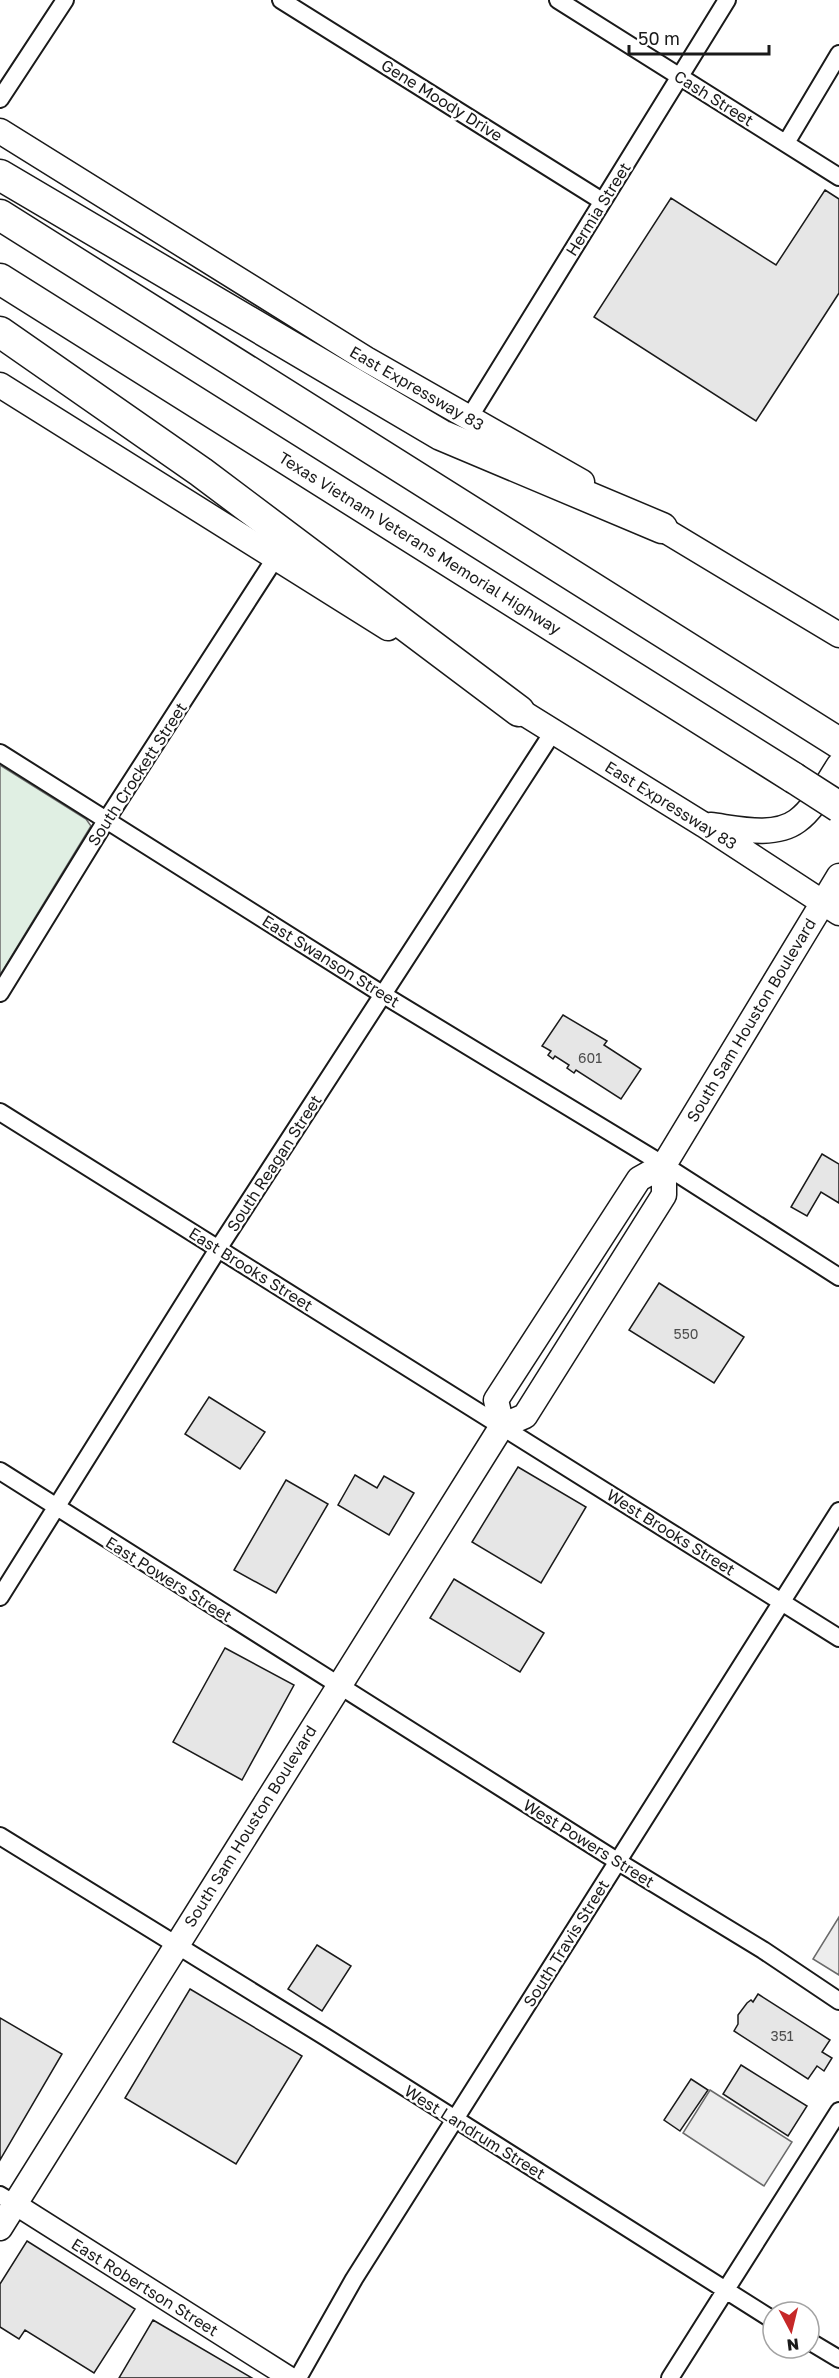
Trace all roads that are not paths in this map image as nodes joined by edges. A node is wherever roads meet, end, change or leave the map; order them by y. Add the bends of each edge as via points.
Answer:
1 (65, 0) edge
2 (281, 0) edge
3 (558, 0) edge
4 (727, 0) edge
5 (839, 54) edge
6 (680, 77) junction
7 (0, 99) edge
8 (0, 131) edge
9 (786, 143) junction
10 (0, 175) edge
11 (839, 177) edge
12 (602, 201) junction
13 (0, 216) edge
14 (0, 279) edge
15 (0, 332) edge
16 (2, 391) edge
17 (470, 418) junction
18 (662, 528) junction
19 (276, 557) junction
20 (839, 635) edge
21 (519, 711) junction
22 (553, 732) junction
23 (832, 739) edge
24 (0, 753) edge
25 (839, 765) edge
26 (839, 807) edge
27 (107, 819) junction
28 (704, 825) junction
29 (839, 876) edge
30 (831, 908) edge
31 (0, 993) edge
32 (382, 994) junction
33 (0, 1112) edge
34 (664, 1165) junction
35 (218, 1249) junction
36 (839, 1276) edge
37 (502, 1426) junction
38 (0, 1471) edge
39 (56, 1507) junction
40 (839, 1510) edge
41 (0, 1597) edge
42 (782, 1602) junction
43 (839, 1638) edge
44 (339, 1686) junction
45 (0, 1836) edge
46 (617, 1862) junction
47 (176, 1944) junction
48 (839, 2001) edge
49 (839, 2111) edge
50 (455, 2120) junction
51 (7, 2200) edge
52 (0, 2228) edge
53 (726, 2291) junction
54 (761, 2313) edge
55 (821, 2348) edge
56 (839, 2359) edge
57 (290, 2378) edge
58 (298, 2378) edge
59 (670, 2378) edge

1 - 7 street
2 - 12 street, Gene Moody Drive
3 - 6 street, Cash Street
4 - 6 street, Hermia Street
5 - 9 street
6 - 9 street, Cash Street
6 - 12 street, Hermia Street
8 - 17 main road, East Expressway 83 via 366,359
9 - 11 street, Cash Street
10 - 18 highway via 441,435
12 - 17 street, Hermia Street
13 - 23 highway
14 - 26 highway, Texas Vietnam Veterans Memorial Highway, bridge
15 - 21 highway via 201,472
16 - 19 main road, East Expressway 83
17 - 18 main road, East Expressway 83
18 - 20 main road, East Expressway 83
19 - 21 main road, East Expressway 83
19 - 27 street, South Crockett Street
21 - 22 main road, East Expressway 83
22 - 28 main road, East Expressway 83
22 - 32 street, South Reagan Street
24 - 27 street, East Swanson Street
25 - 28 main road via 796,822 754,830
27 - 31 street, South Crockett Street
27 - 32 street, East Swanson Street
28 - 30 main road, East Expressway 83
29 - 30 main road, South Sam Houston Boulevard
30 - 34 main road, South Sam Houston Boulevard
32 - 34 street, East Swanson Street
32 - 35 street, South Reagan Street
33 - 35 street, East Brooks Street
34 - 36 street, East Swanson Street
34 - 37 main road, South Sam Houston Boulevard via 664,1195 525,1416
34 - 37 main road, South Sam Houston Boulevard via 639,1179 496,1400
35 - 37 street, East Brooks Street
35 - 39 street, South Reagan Street
37 - 42 street, West Brooks Street
37 - 44 main road, South Sam Houston Boulevard
38 - 39 street, East Powers Street
39 - 41 street, South Reagan Street
39 - 44 street, East Powers Street
40 - 42 street, South Travis Street
42 - 43 street, West Brooks Street
42 - 46 street, South Travis Street
44 - 46 street, West Powers Street
44 - 47 main road, South Sam Houston Boulevard
45 - 47 street, West Landrum Street
46 - 48 street, West Powers Street
46 - 50 street, South Travis Street
47 - 50 street, West Landrum Street
47 - 51 main road, South Sam Houston Boulevard
49 - 53 street
50 - 53 street, West Landrum Street
50 - 58 street, South Travis Street via 354,2279
51 - 52 main road, South Sam Houston Boulevard
51 - 57 street, East Robertson Street
53 - 54 street, West Landrum Street
53 - 59 street
55 - 56 street

